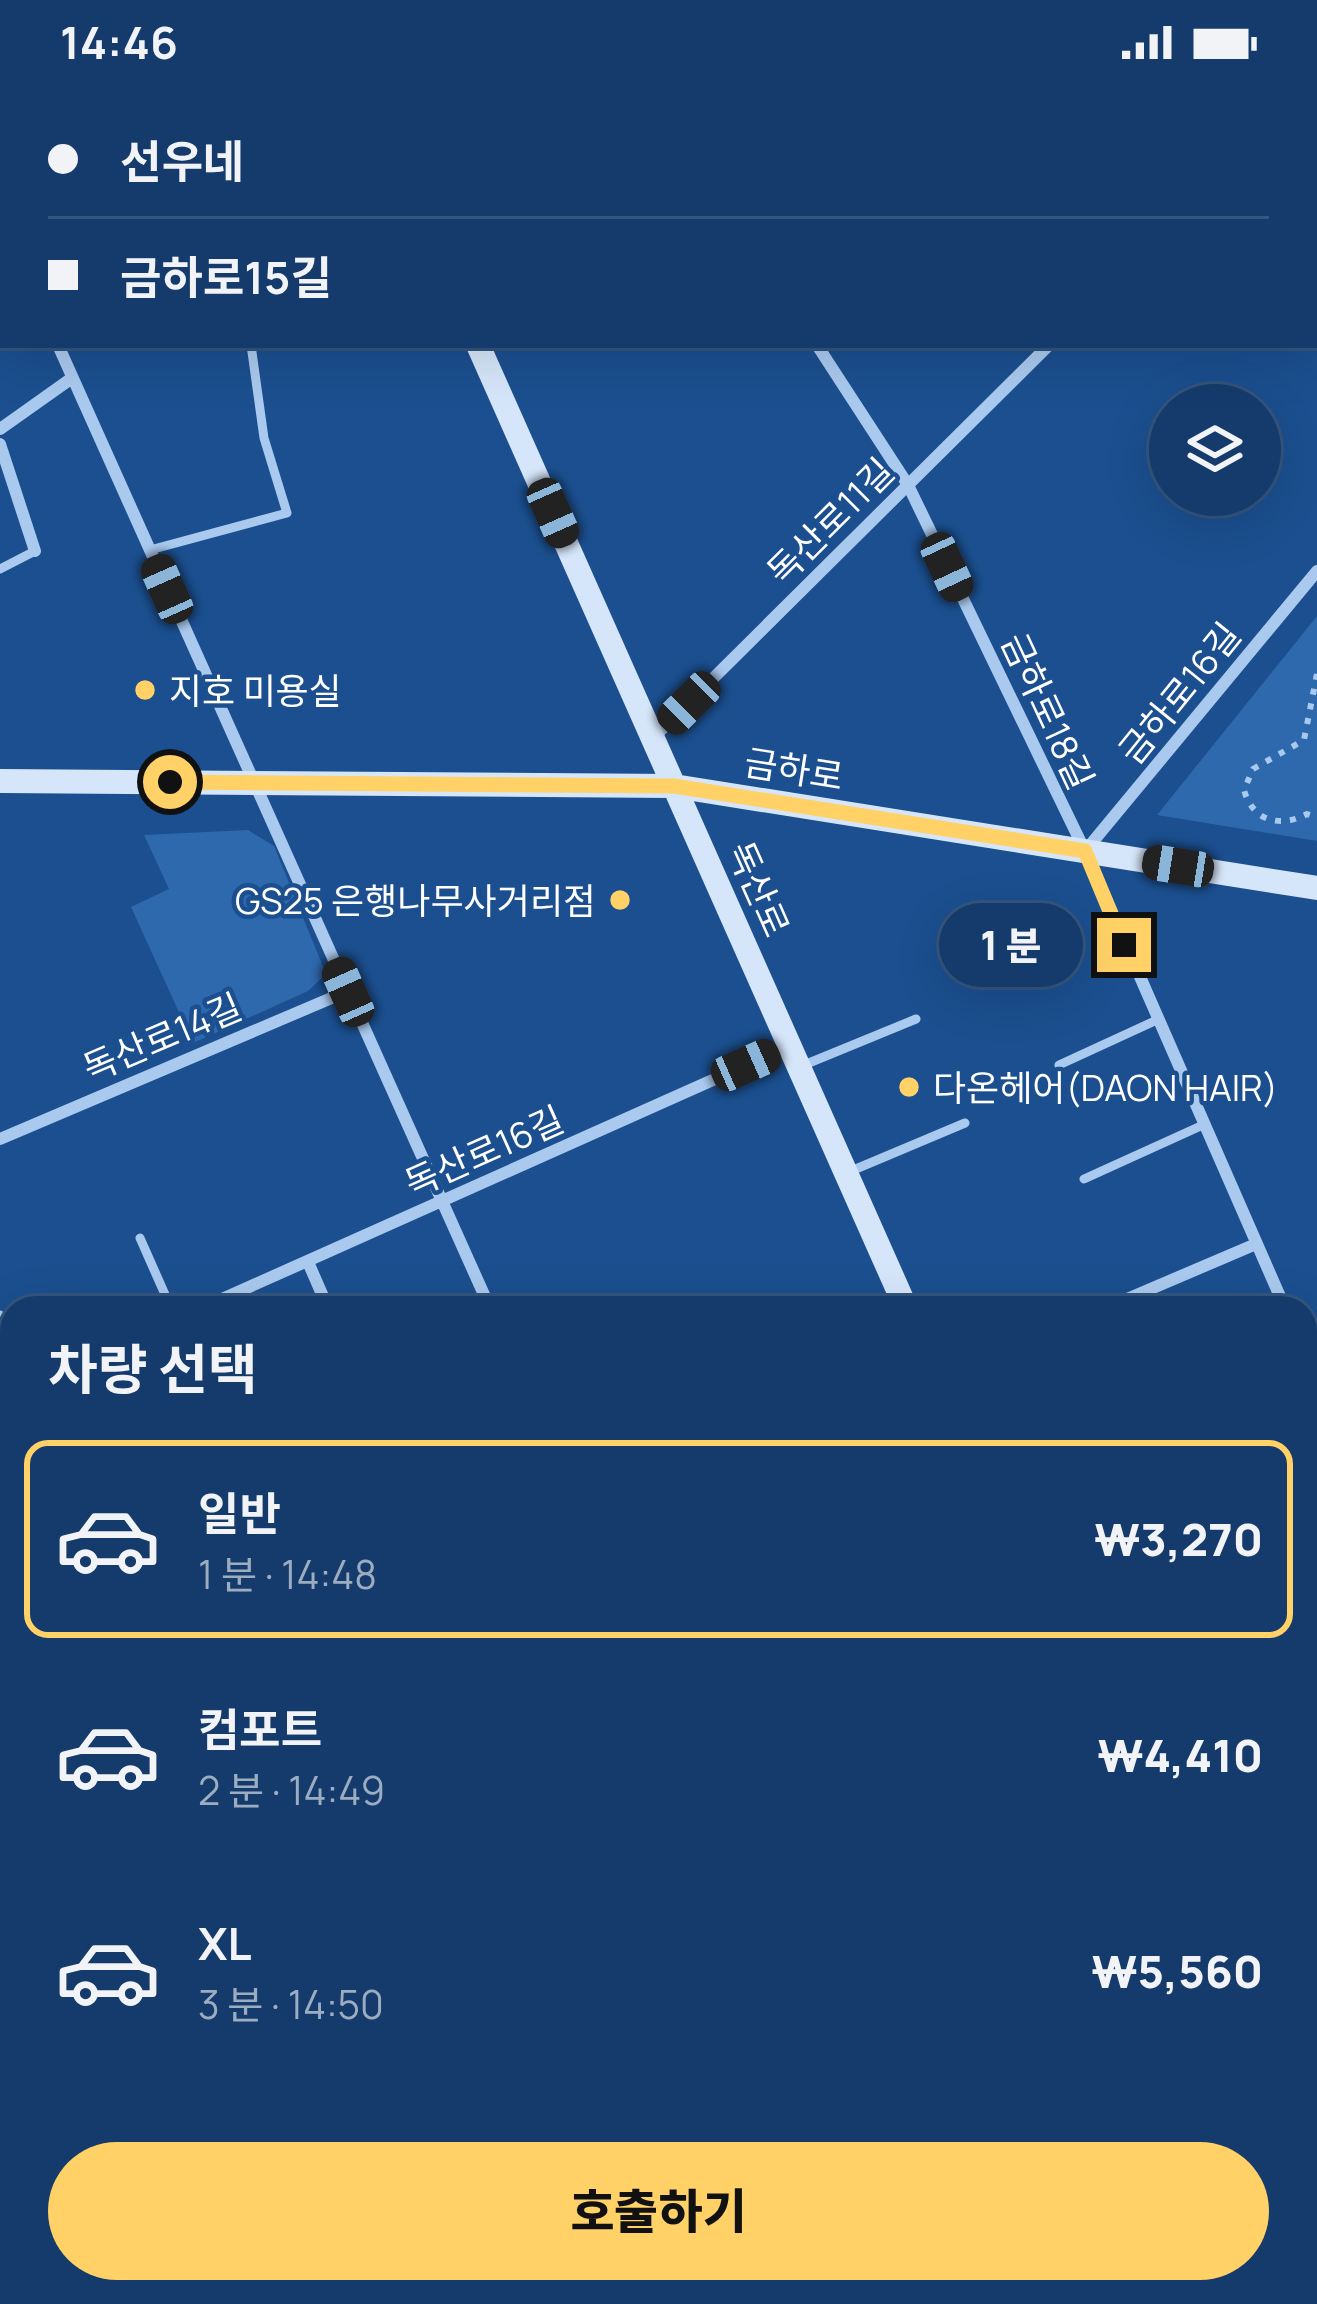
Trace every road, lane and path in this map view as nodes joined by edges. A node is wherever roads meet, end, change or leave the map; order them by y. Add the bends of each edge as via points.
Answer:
1 (59, 348) edge
2 (251, 348) edge
3 (479, 348) edge
4 (819, 348) edge
5 (1046, 348) edge
6 (72, 378) junction
7 (0, 429) edge
8 (0, 444) edge
9 (908, 485) junction
10 (150, 550) junction
11 (34, 551) joint
12 (0, 568) edge
13 (1317, 572) edge
14 (1317, 674) edge
15 (1314, 708) edge
16 (652, 739) junction
17 (0, 781) edge
18 (254, 782) junction
19 (674, 786) junction
20 (1317, 817) edge
21 (1085, 851) junction
22 (1317, 888) edge
23 (348, 992) junction
24 (916, 1019) dead end
25 (1157, 1020) junction
26 (794, 1056) junction
27 (1059, 1065) dead end
28 (965, 1123) dead end
29 (1203, 1124) junction
30 (0, 1139) edge
31 (846, 1173) junction
32 (1084, 1179) dead end
33 (442, 1203) junction
34 (140, 1238) dead end
35 (1256, 1244) junction
36 (308, 1262) junction
37 (166, 1296) edge
38 (230, 1296) edge
39 (323, 1296) edge
40 (485, 1296) edge
41 (901, 1296) edge
42 (1134, 1296) edge
43 (1280, 1296) edge

1 - 6 street
2 - 10 lane via 264,438 287,513
3 - 16 main road, 독산로
4 - 9 street, 금하로18길
5 - 9 street, 독산로11길
6 - 7 street
6 - 10 street
8 - 11 street
9 - 16 street, 독산로11길
9 - 21 street, 금하로18길
10 - 18 street
11 - 12 lane
13 - 21 street, 금하로16길
14 - 15 path
15 - 20 path via 1304,740 1253,770 1244,790 1271,822
16 - 19 main road, 독산로
17 - 18 main road, 금하로
18 - 19 main road, 금하로
18 - 23 street
19 - 21 main road, 금하로
19 - 26 main road, 독산로
21 - 22 main road, 금하로
21 - 25 street, 금하로18길
23 - 30 street, 독산로14길
23 - 33 street
24 - 26 lane
25 - 27 lane
25 - 29 street, 금하로18길
26 - 31 main road, 독산로
26 - 33 street, 독산로16길
28 - 31 lane
29 - 32 lane
29 - 35 street, 금하로18길
31 - 41 main road, 독산로
33 - 36 street, 독산로16길
33 - 40 street
34 - 37 lane
35 - 42 street
35 - 43 street, 금하로18길
36 - 38 street, 독산로16길
36 - 39 street

